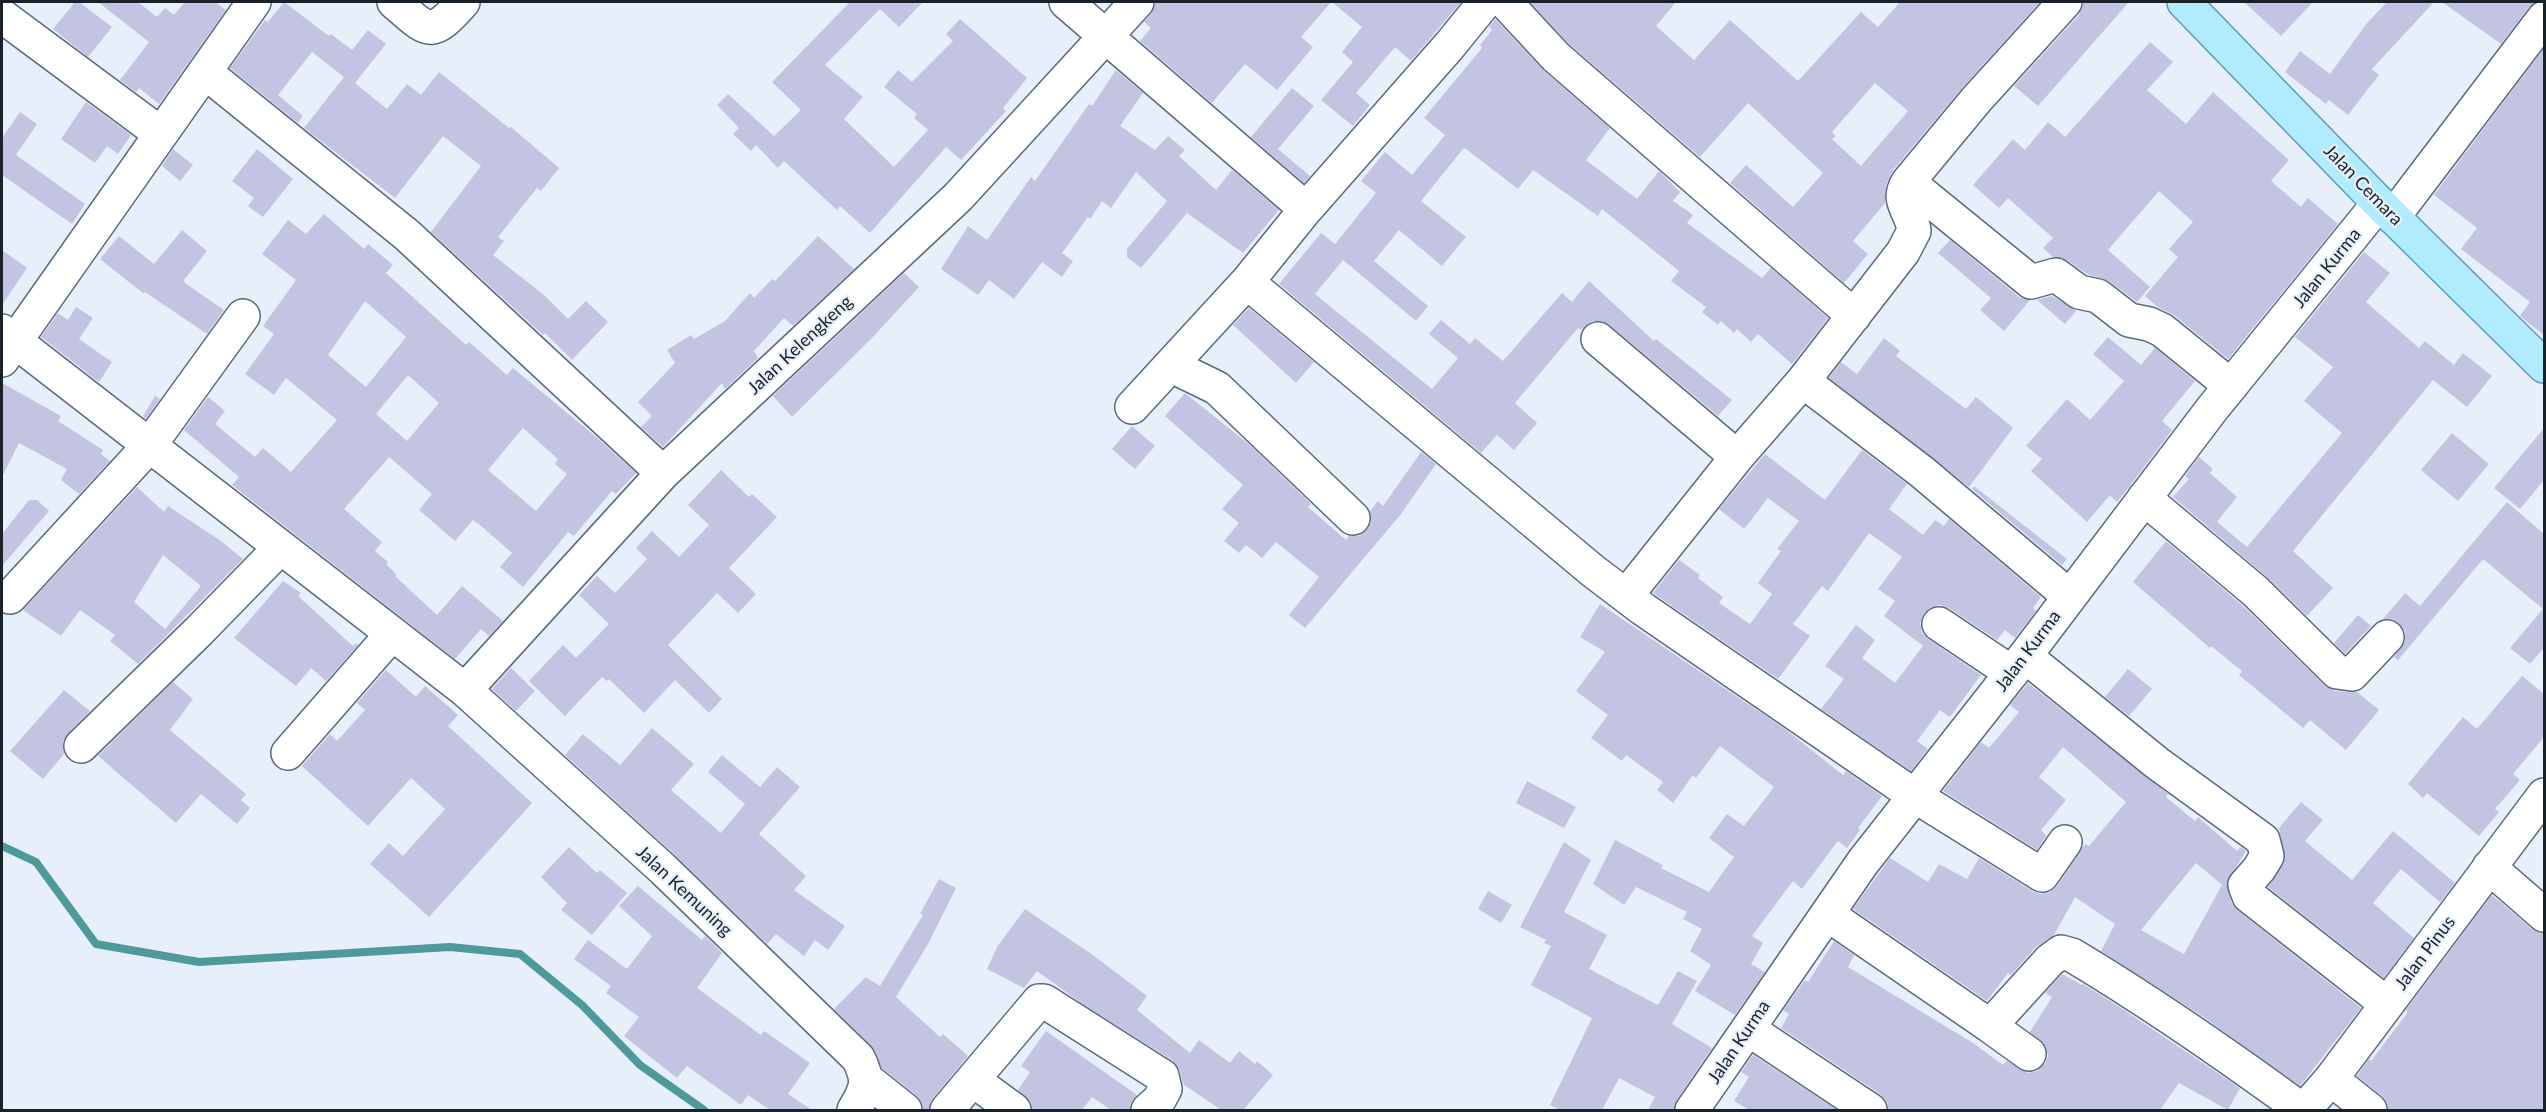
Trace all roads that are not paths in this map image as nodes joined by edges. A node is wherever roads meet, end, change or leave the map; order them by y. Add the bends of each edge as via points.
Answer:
1 (254, 2) edge
2 (394, 2) edge
3 (463, 2) edge
4 (1066, 2) edge
5 (1137, 2) edge
6 (1485, 2) edge
7 (1505, 2) edge
8 (2065, 2) edge
9 (2184, 2) edge
10 (2, 16) edge
11 (2544, 18) edge
12 (1105, 36) junction
13 (205, 72) junction
14 (161, 134) junction
15 (1908, 182) junction
16 (1306, 209) junction
17 (2386, 210) junction
18 (1247, 282) junction
19 (243, 316) dead end
20 (1854, 316) junction
21 (1598, 339) dead end
22 (6, 344) edge
23 (1172, 366) junction
24 (2544, 366) edge
25 (1803, 381) junction
26 (2231, 386) junction
27 (1132, 407) dead end
28 (149, 446) junction
29 (1737, 457) junction
30 (663, 473) junction
31 (2144, 498) junction
32 (1353, 518) dead end
33 (280, 548) junction
34 (1626, 596) junction
35 (2069, 596) junction
36 (10, 597) dead end
37 (1939, 624) dead end
38 (392, 634) junction
39 (2387, 637) dead end
40 (2019, 664) junction
41 (465, 690) junction
42 (81, 746) dead end
43 (288, 753) dead end
44 (2544, 795) edge
45 (1915, 796) junction
46 (2065, 842) dead end
47 (2489, 867) junction
48 (1827, 914) junction
49 (2544, 915) edge
50 (2387, 1004) junction
51 (1990, 1026) junction
52 (1748, 1029) junction
53 (2029, 1054) dead end
54 (866, 1079) junction
55 (2331, 1079) junction
56 (974, 1080) junction
57 (854, 1110) edge
58 (905, 1110) edge
59 (947, 1110) edge
60 (1014, 1110) edge
61 (1148, 1110) edge
62 (1692, 1110) edge
63 (1870, 1110) edge
64 (2303, 1110) edge
65 (2370, 1110) edge

1 - 13 street
2 - 3 street via 422,26 435,28
4 - 12 street
5 - 12 street, Jalan Kelengkeng
6 - 16 street
7 - 20 street via 1556,57
8 - 15 street
9 - 17 main road, Jalan Cemara
10 - 14 street
11 - 17 street, Jalan Kurma
12 - 16 street
12 - 30 street, Jalan Kelengkeng via 958,197
13 - 14 street
13 - 30 street via 407,236
14 - 22 street
15 - 20 street via 1902,194 1913,223 1912,237
15 - 26 street via 2031,282 2056,275 2079,292 2098,296 2129,320 2162,330
16 - 18 street
17 - 24 main road, Jalan Cemara
17 - 26 street, Jalan Kurma
18 - 23 street
18 - 34 street
19 - 28 street
20 - 25 street
21 - 29 street
22 - 28 street, Jalan Kemuning
23 - 27 street
23 - 32 street via 1217,388
25 - 29 street
25 - 35 street via 1922,472
26 - 31 street, Jalan Kurma
28 - 33 street, Jalan Kemuning
28 - 36 street
29 - 34 street
30 - 41 street, Jalan Kelengkeng
31 - 35 street, Jalan Kurma
31 - 39 street via 2255,591 2337,672 2352,674
33 - 38 street, Jalan Kemuning
33 - 42 street
34 - 45 street
35 - 40 street, Jalan Kurma
37 - 40 street
38 - 41 street, Jalan Kemuning
38 - 43 street
40 - 45 street, Jalan Kurma
40 - 50 street via 2263,840 2267,856 2245,885 2249,896
41 - 54 street, Jalan Kemuning via 663,869 858,1058
44 - 47 street, Jalan Pinus
45 - 46 street via 2042,875
45 - 48 street, Jalan Kurma
47 - 49 street
47 - 50 street, Jalan Pinus
48 - 51 street
48 - 52 street, Jalan Kurma
50 - 55 street, Jalan Pinus
51 - 53 street
51 - 64 street via 2061,952 2133,991
52 - 62 street, Jalan Kurma
52 - 63 street
54 - 57 street via 866,1088
54 - 58 street
55 - 64 street, Jalan Pinus
55 - 65 street
56 - 59 street
56 - 60 street
56 - 61 street via 1039,1001 1044,1001 1162,1076 1165,1089

